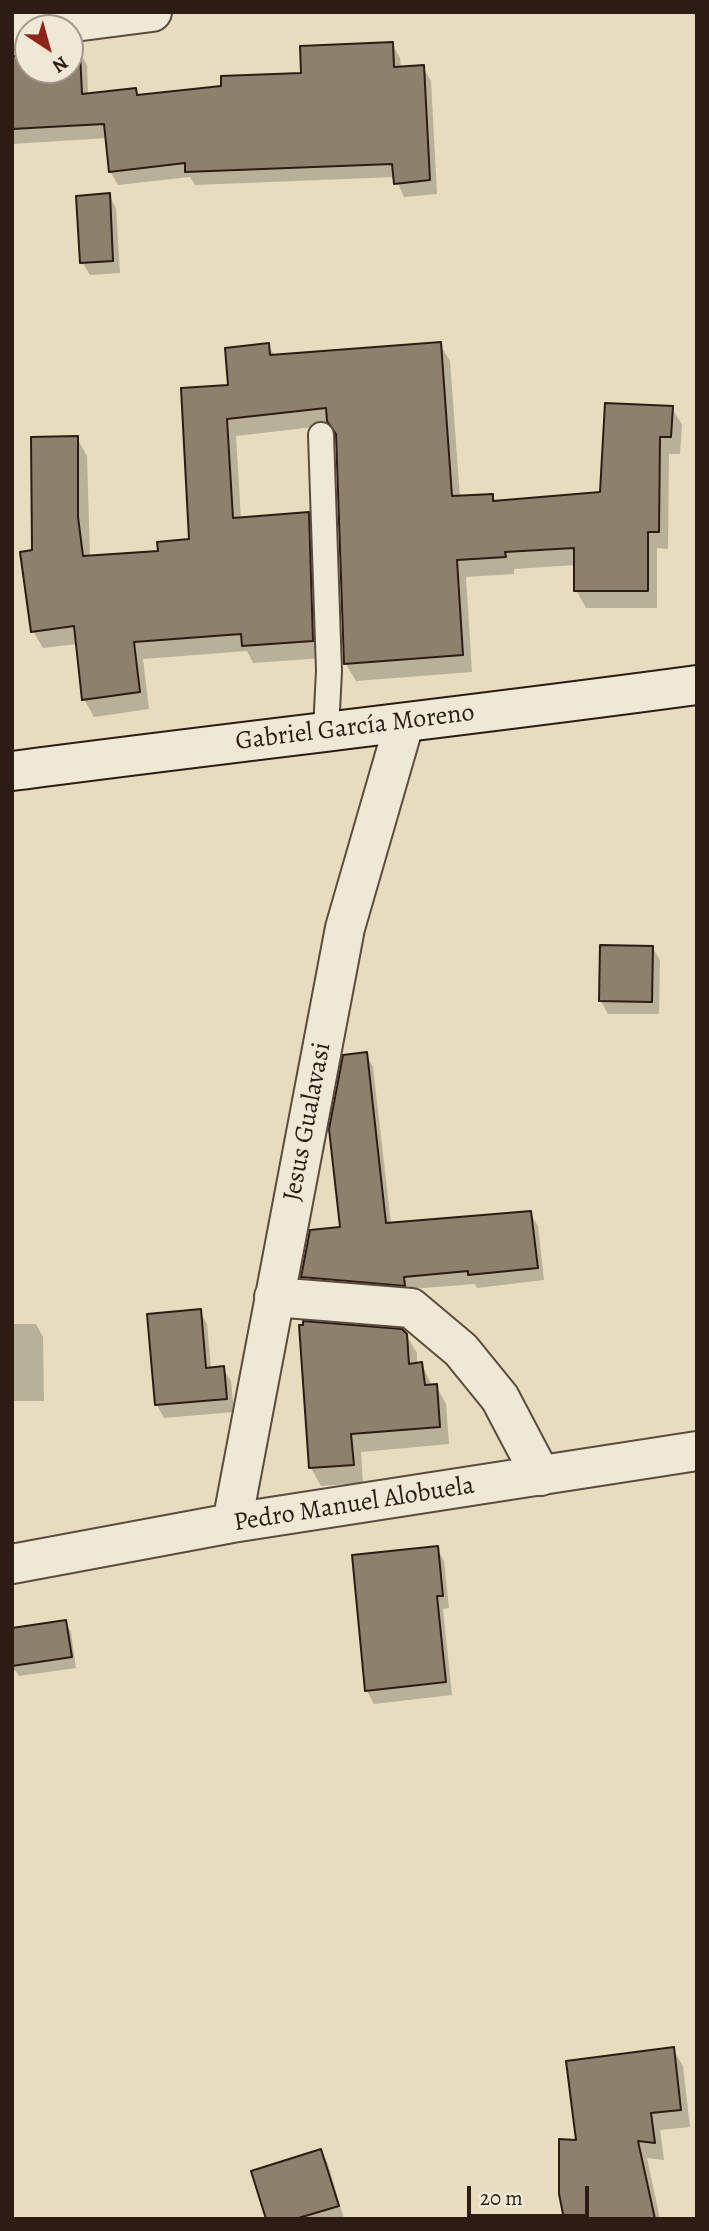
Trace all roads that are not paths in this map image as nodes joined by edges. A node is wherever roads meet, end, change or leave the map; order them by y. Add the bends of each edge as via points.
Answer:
1 (152, 12) edge
2 (12, 30) edge
3 (321, 435) dead end
4 (697, 685) edge
5 (404, 724) junction
6 (326, 730) junction
7 (12, 771) edge
8 (274, 1297) junction
9 (697, 1451) edge
10 (541, 1476) junction
11 (232, 1523) junction
12 (12, 1564) edge

1 - 2 street
3 - 6 lane via 329,671
4 - 5 street, Gabriel García Moreno
5 - 6 street, Gabriel García Moreno
5 - 8 street, Jesus Gualavasi via 345,928
6 - 7 street, Gabriel García Moreno
8 - 10 street via 411,1308 461,1350 500,1398
8 - 11 street, Jesus Gualavasi
9 - 10 street, Pedro Manuel Alobuela
10 - 11 street, Pedro Manuel Alobuela
11 - 12 street, Pedro Manuel Alobuela

